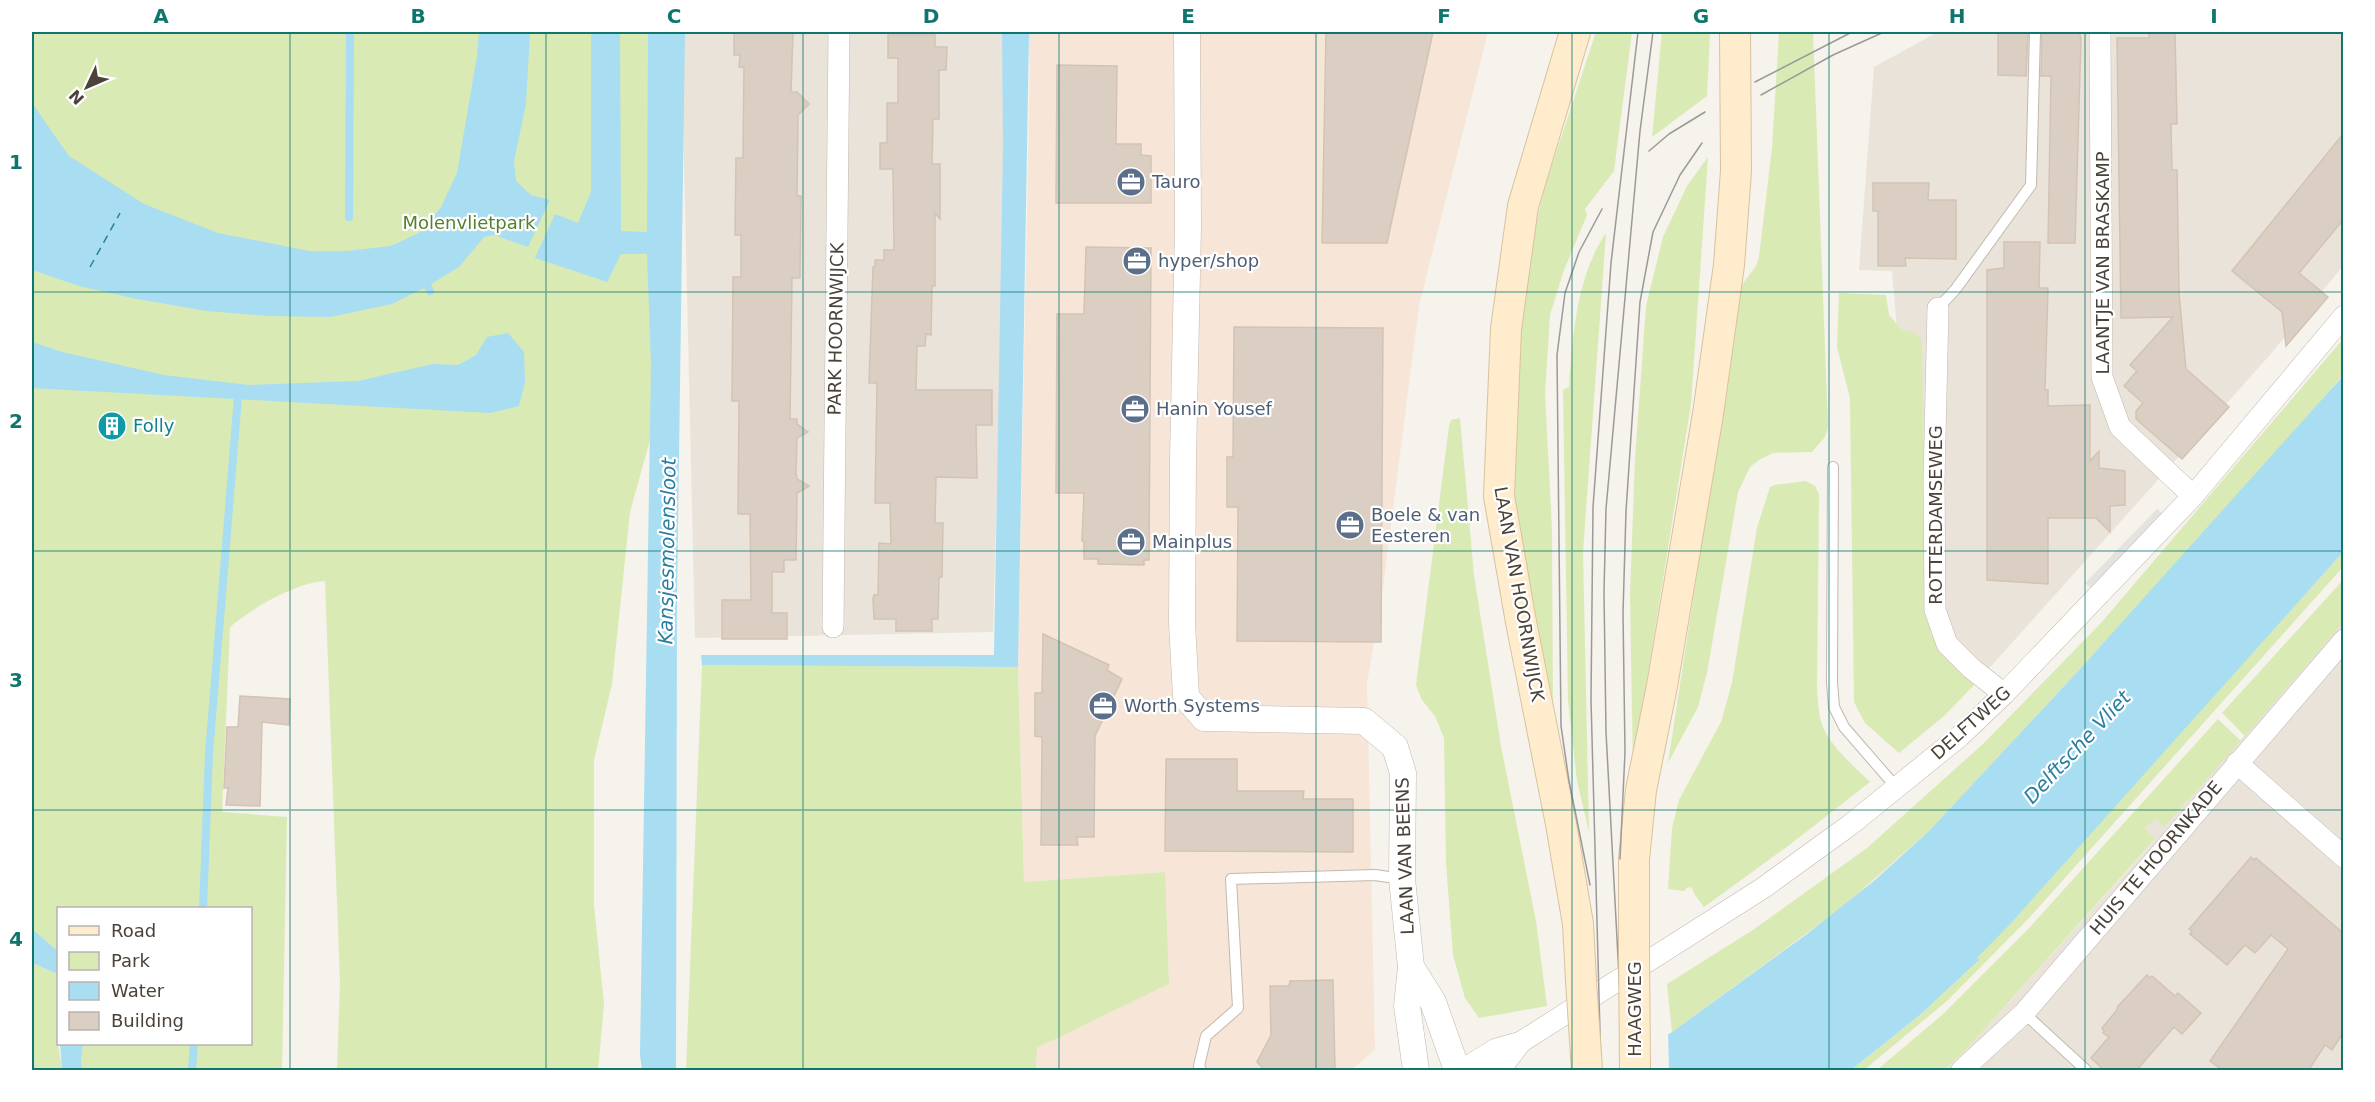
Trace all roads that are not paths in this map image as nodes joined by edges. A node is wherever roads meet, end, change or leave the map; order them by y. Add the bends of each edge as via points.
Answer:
1 (839, 32) edge
2 (1187, 32) edge
3 (1575, 32) edge
4 (1735, 32) edge
5 (2035, 32) edge
6 (2100, 32) edge
7 (1938, 308) joint
8 (2343, 316) edge
9 (1833, 467) dead end
10 (2193, 496) junction
11 (833, 627) dead end
12 (2343, 640) edge
13 (2004, 694) junction
14 (2237, 763) junction
15 (1896, 787) junction
16 (2343, 857) edge
17 (1402, 879) junction
18 (1411, 967) junction
19 (2024, 1013) junction
20 (1521, 1042) junction
21 (1201, 1071) edge
22 (1416, 1071) edge
23 (1457, 1071) edge
24 (1462, 1071) edge
25 (1496, 1071) edge
26 (1587, 1071) edge
27 (1635, 1071) edge
28 (1962, 1071) edge
29 (2086, 1071) edge

1 - 11 street, PARK HOORNWIJCK
2 - 17 street, LAAN VAN BEENS via 1182,588 1186,697 1204,718 1364,721 1395,747 1402,772
3 - 26 main road, LAAN VAN HOORNWIJCK, bridge via 1523,206 1506,330 1499,496 1578,924
4 - 27 main road, HAAGWEG, bridge via 1736,171 1728,265 1708,414 1641,790 1634,860
5 - 7 lane via 2031,185
6 - 10 street, LAANTJE VAN BRASKAMP via 2102,377 2120,427
7 - 13 street, ROTTERDAMSEWEG via 1935,610 1947,644
8 - 10 street, DELFTWEG
9 - 15 lane via 1834,707 1844,727
10 - 13 street, DELFTWEG
12 - 14 street, HUIS TE HOORNKADE
13 - 15 street, DELFTWEG via 1960,736
14 - 16 street
14 - 19 street, HUIS TE HOORNKADE
15 - 20 street, DELFTWEG via 1763,888
17 - 18 street, LAAN VAN BEENS
17 - 21 lane via 1375,875 1231,879 1238,1008 1206,1036
18 - 22 street, LAAN VAN BEENS via 1407,1006
18 - 23 street, LAAN VAN BEENS via 1433,1002
19 - 28 street, HUIS TE HOORNKADE
19 - 29 lane
20 - 24 street, DELFTWEG via 1496,1049
20 - 25 street, DELFTWEG

